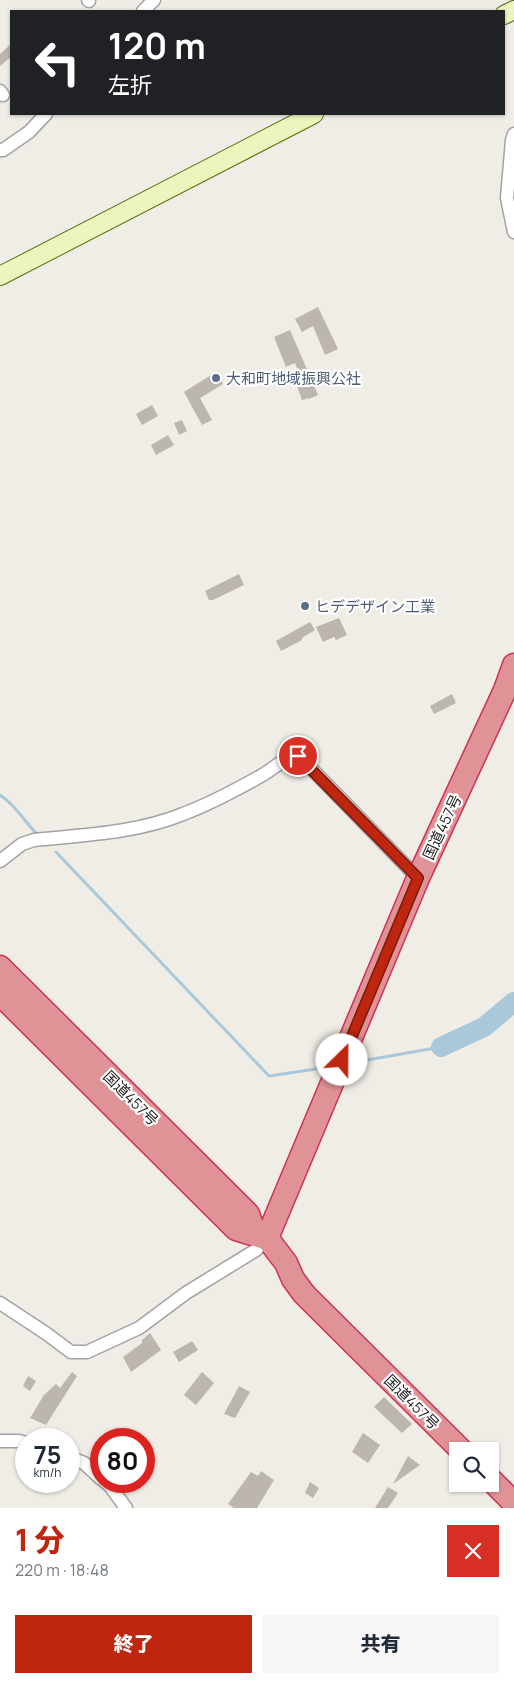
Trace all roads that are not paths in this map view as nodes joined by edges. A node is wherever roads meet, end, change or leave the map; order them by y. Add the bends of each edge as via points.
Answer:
1 (154, 0) edge
2 (144, 10) edge
3 (45, 115) edge
4 (312, 115) edge
5 (514, 134) edge
6 (0, 150) edge
7 (514, 232) edge
8 (0, 276) edge
9 (514, 665) edge
10 (509, 694) edge
11 (0, 861) edge
12 (418, 878) junction
13 (0, 967) edge
14 (0, 994) edge
15 (261, 1236) junction
16 (0, 1304) edge
17 (15, 1441) edge
18 (0, 1442) edge
19 (453, 1442) edge
20 (80, 1461) edge
21 (90, 1469) edge
22 (499, 1488) edge
23 (115, 1493) edge
24 (514, 1503) edge
25 (126, 1508) edge

1 - 2 street
3 - 6 street via 29,132
4 - 8 street
5 - 7 street via 507,198
9 - 10 highway, 国道457号
10 - 12 highway, 国道457号
11 - 12 street via 30,841 136,828 182,815 298,756
12 - 15 highway, 国道457号 via 337,1071
13 - 15 highway, 国道457号 via 248,1214
14 - 15 highway, 国道457号 via 236,1229
15 - 16 street via 256,1250 186,1292 139,1328 87,1352 72,1352
15 - 19 highway, 国道457号 via 286,1263 304,1294
17 - 18 street
20 - 21 street
22 - 24 highway
23 - 25 street

